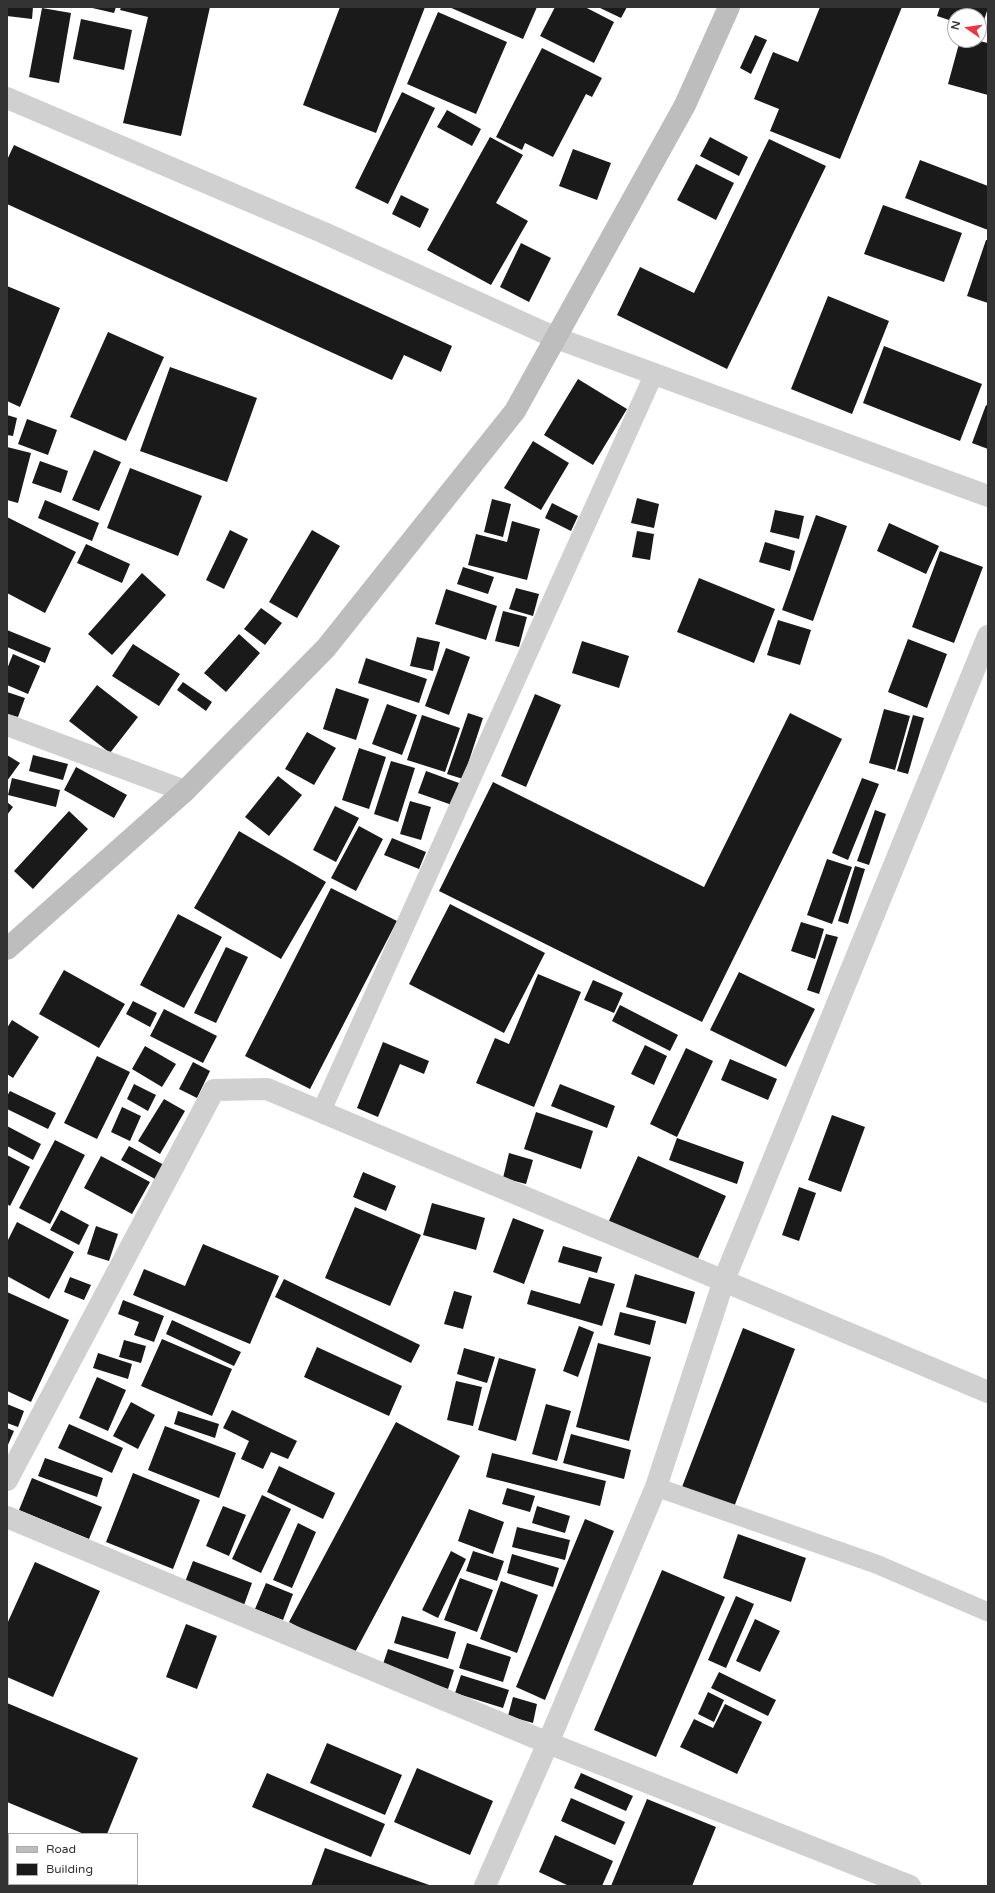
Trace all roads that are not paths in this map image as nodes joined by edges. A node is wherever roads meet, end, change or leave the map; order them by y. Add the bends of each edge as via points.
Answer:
1 (729, 7) edge
2 (7, 98) edge
3 (556, 338) junction
4 (654, 374) junction
5 (988, 496) edge
6 (988, 636) edge
7 (7, 725) edge
8 (185, 791) junction
9 (7, 949) edge
10 (321, 1112) junction
11 (724, 1280) junction
12 (988, 1392) edge
13 (7, 1480) edge
14 (656, 1487) junction
15 (7, 1517) edge
16 (988, 1612) edge
17 (548, 1743) junction
18 (485, 1886) edge
19 (910, 1886) edge

1 - 3 main road via 685,105
2 - 3 street via 322,232
3 - 4 street
3 - 8 main road via 515,411 326,648
4 - 5 street
4 - 10 lane
6 - 11 street
7 - 8 street
8 - 9 main road
10 - 11 street
10 - 13 street via 267,1089 214,1090
11 - 12 street
11 - 14 street
14 - 16 lane via 876,1564
14 - 17 street
15 - 17 street
17 - 18 street
17 - 19 street

